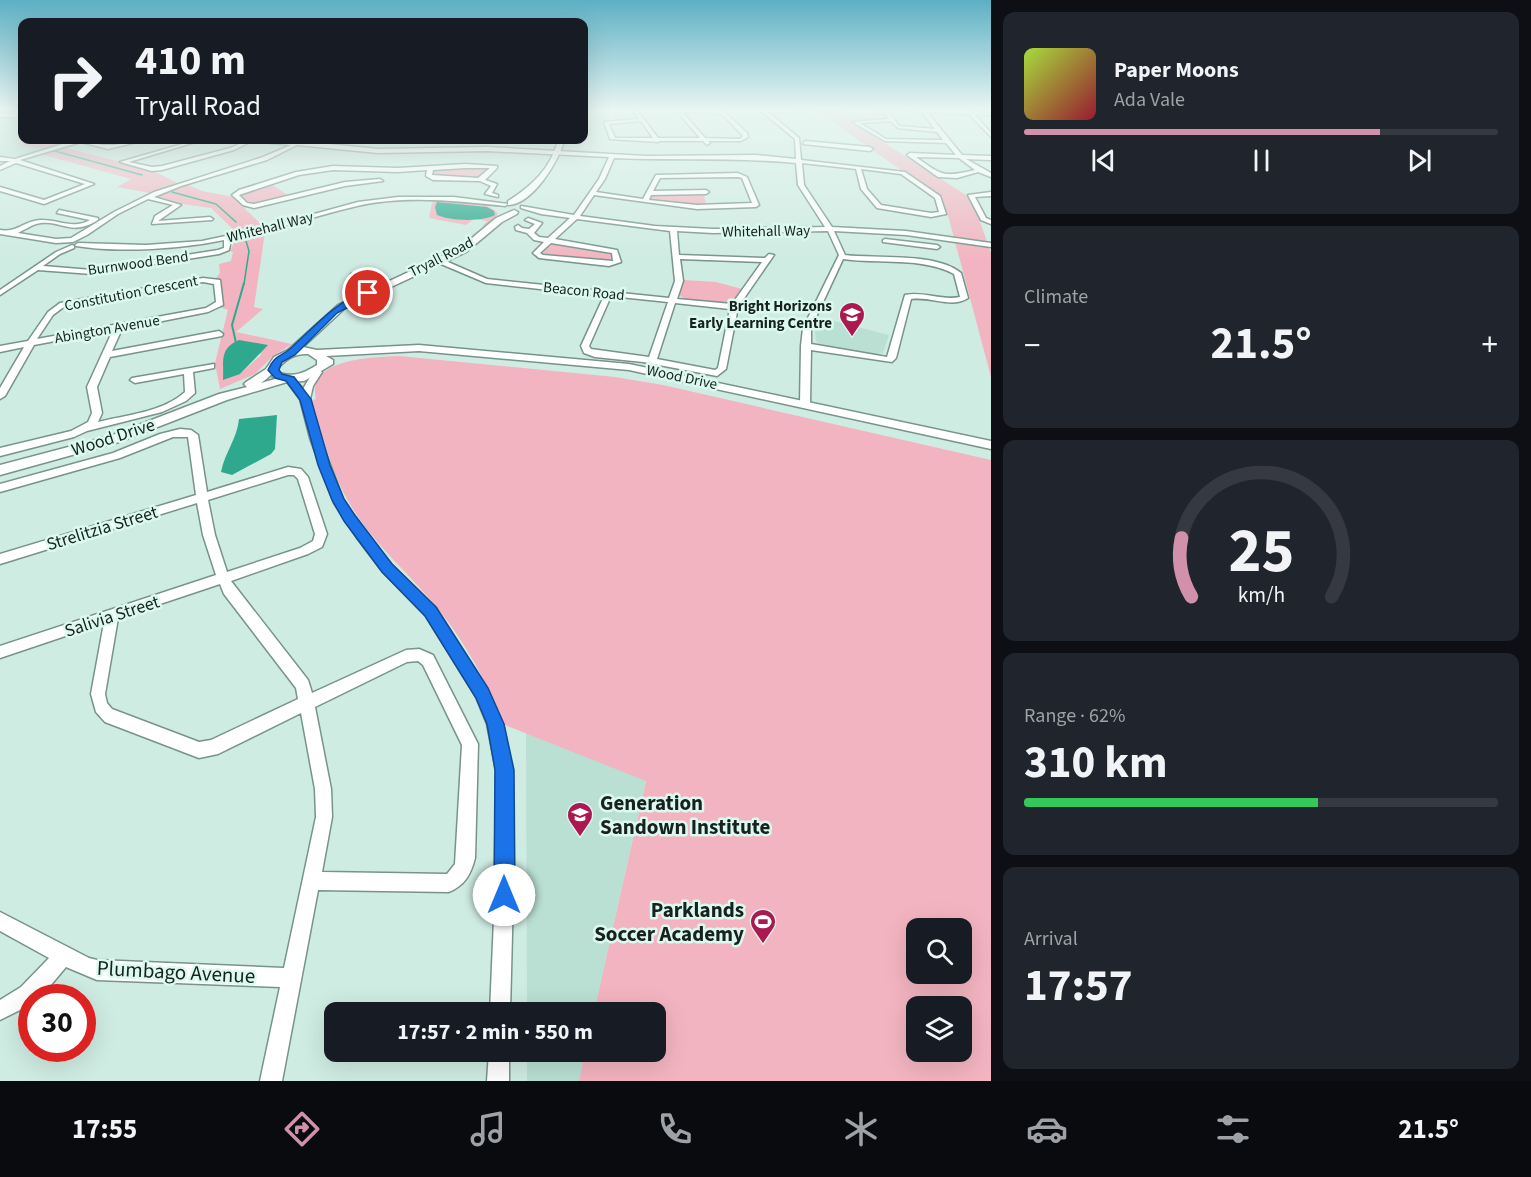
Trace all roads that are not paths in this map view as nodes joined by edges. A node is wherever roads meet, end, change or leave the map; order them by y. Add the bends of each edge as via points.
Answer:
1 (4, 159) edge
2 (21, 159) edge
3 (132, 159) edge
4 (194, 159) edge
5 (266, 159) edge
6 (554, 159) edge
7 (612, 159) edge
8 (782, 159) edge
9 (846, 159) edge
10 (914, 159) edge
11 (963, 159) edge
12 (16, 161) junction
13 (799, 161) junction
14 (848, 166) junction
15 (858, 167) junction
16 (0, 168) edge
17 (430, 168) junction
18 (385, 170) junction
19 (975, 171) junction
20 (694, 175) junction
21 (991, 176) edge
22 (481, 180) junction
23 (0, 189) edge
24 (706, 192) junction
25 (593, 193) junction
26 (650, 193) junction
27 (991, 194) edge
28 (496, 196) dead end
29 (148, 197) junction
30 (645, 201) junction
31 (505, 207) junction
32 (520, 207) junction
33 (711, 207) junction
34 (59, 212) dead end
35 (574, 217) junction
36 (210, 219) dead end
37 (499, 220) junction
38 (528, 220) dead end
39 (991, 222) edge
40 (518, 227) dead end
41 (673, 229) junction
42 (828, 229) junction
43 (529, 231) junction
44 (0, 232) edge
45 (11, 234) junction
46 (911, 234) junction
47 (228, 237) junction
48 (549, 241) junction
49 (73, 243) junction
50 (916, 244) junction
51 (991, 245) edge
52 (901, 256) dead end
53 (676, 257) junction
54 (841, 257) junction
55 (438, 261) junction
56 (940, 261) dead end
57 (36, 268) junction
58 (357, 274) dead end
59 (383, 286) junction
60 (0, 293) edge
61 (609, 293) junction
62 (672, 300) junction
63 (734, 307) junction
64 (213, 308) joint
65 (119, 327) junction
66 (318, 327) junction
67 (219, 334) dead end
68 (33, 342) junction
69 (805, 346) junction
70 (0, 349) edge
71 (367, 350) junction
72 (292, 352) junction
73 (314, 352) junction
74 (107, 355) junction
75 (652, 360) junction
76 (211, 366) dead end
77 (273, 368) junction
78 (319, 369) junction
79 (188, 370) junction
80 (288, 379) junction
81 (135, 380) dead end
82 (0, 396) edge
83 (223, 397) junction
84 (305, 399) junction
85 (805, 404) junction
86 (88, 428) junction
87 (991, 445) edge
88 (0, 452) edge
89 (0, 470) edge
90 (0, 488) edge
91 (204, 497) junction
92 (0, 559) edge
93 (223, 579) junction
94 (112, 617) junction
95 (0, 652) edge
96 (308, 703) junction
97 (312, 881) junction
98 (0, 921) edge
99 (63, 955) junction
100 (292, 978) junction
101 (500, 1002) edge
102 (0, 1010) edge
103 (499, 1062) edge
104 (271, 1081) edge
105 (498, 1081) edge

1 - 12 street
2 - 12 street
3 - 4 street via 123,162 152,169
5 - 29 street
6 - 32 street, Tryall Road
7 - 25 street
8 - 13 street
9 - 14 street
10 - 19 street via 940,176
11 - 19 street
12 - 16 street
12 - 23 street via 91,184 44,202
13 - 14 street
13 - 42 street via 801,185
14 - 15 street
15 - 15 street via 864,189 879,207 942,214 939,198 905,174
17 - 18 street
17 - 22 street via 429,176 433,178
17 - 22 street via 495,167
18 - 18 street via 337,168 304,172 235,195 254,206 345,184 381,183
19 - 21 street
20 - 24 street
20 - 26 street via 657,176
20 - 33 street via 743,176 756,204
22 - 28 street via 495,185 488,194
24 - 26 street
24 - 33 street
25 - 30 street
25 - 35 street
26 - 30 street
27 - 39 street via 970,196 983,219
29 - 36 street via 178,205 154,223
29 - 49 street via 116,213
30 - 33 street
31 - 32 street
31 - 32 street, Tryall Road
31 - 37 street, Tryall Road
31 - 47 street, Whitehall Way via 454,199 386,196
32 - 35 street, Whitehall Way
32 - 37 street, Tryall Road
34 - 45 street via 96,219 77,228 40,222
35 - 41 street, Whitehall Way
35 - 48 street
37 - 55 street, Tryall Road via 468,247
38 - 43 street via 539,224
40 - 43 street
41 - 42 street, Whitehall Way
41 - 53 street
42 - 46 street, Whitehall Way
42 - 54 street via 836,239
43 - 48 street via 535,238
44 - 45 street, Whitehall Way
45 - 49 street, Whitehall Way
46 - 50 street
46 - 51 street, Whitehall Way
47 - 49 street, Whitehall Way via 146,247
47 - 57 street, Burnwood Bend via 228,249 219,252 92,272
48 - 48 street via 537,255 609,264 617,261 615,251
49 - 57 street
50 - 52 street via 889,242
50 - 56 street via 936,244
53 - 62 street via 679,279
53 - 63 street via 769,258
54 - 69 street via 807,325
54 - 69 street via 951,268 957,273 964,298 908,297 889,360
55 - 59 street, Tryall Road
55 - 61 street, Beacon Road via 486,280
57 - 60 street
58 - 59 street
59 - 66 street, Tryall Road via 340,307
61 - 62 street, Beacon Road
61 - 75 street via 585,349 595,354
62 - 63 street, Beacon Road
62 - 75 street
63 - 75 street via 720,372
64 - 65 street, Abington Avenue
64 - 68 street, Constitution Crescent via 220,300 217,282 209,280 74,302 53,311
65 - 68 street, Abington Avenue
65 - 74 street
66 - 72 street, Tryall Road
66 - 73 street, Tryall Road via 309,342
67 - 74 street
68 - 70 street, Abington Avenue
68 - 82 street
69 - 85 street
71 - 73 street, Wood Drive
71 - 78 street, Wood Drive
71 - 85 street, Wood Drive via 419,348 629,367
72 - 73 street, Wood Drive
72 - 77 street, Tryall Road via 277,360
73 - 78 street via 322,358
74 - 86 street via 92,387 97,413
76 - 79 street
77 - 80 street
77 - 83 street, Wood Drive
78 - 80 street, Wood Drive via 303,378
78 - 84 street
79 - 81 street
79 - 86 street via 190,393 186,398
80 - 83 street, Wood Drive
80 - 84 street
83 - 89 street, Wood Drive via 114,439
84 - 101 street via 338,500 387,568 431,612 482,693 495,724 504,770
85 - 87 street, Wood Drive
86 - 88 street
90 - 91 street via 187,432 193,435
91 - 92 street, Strelitzia Street
91 - 93 street
91 - 93 street, Strelitzia Street via 293,471 303,477 319,526 321,539 312,548
93 - 94 street, Salivia Street
93 - 96 street via 296,674
94 - 95 street, Salivia Street
94 - 96 street via 98,694 99,705 110,717 205,750
96 - 97 street via 325,806
96 - 97 street via 406,656 419,655 428,660 467,735 471,752 466,858 457,879 438,884
97 - 100 street
98 - 99 street, Plumbago Avenue
99 - 100 street, Plumbago Avenue via 86,967 106,971
99 - 102 street via 32,993
100 - 104 street
103 - 105 street

